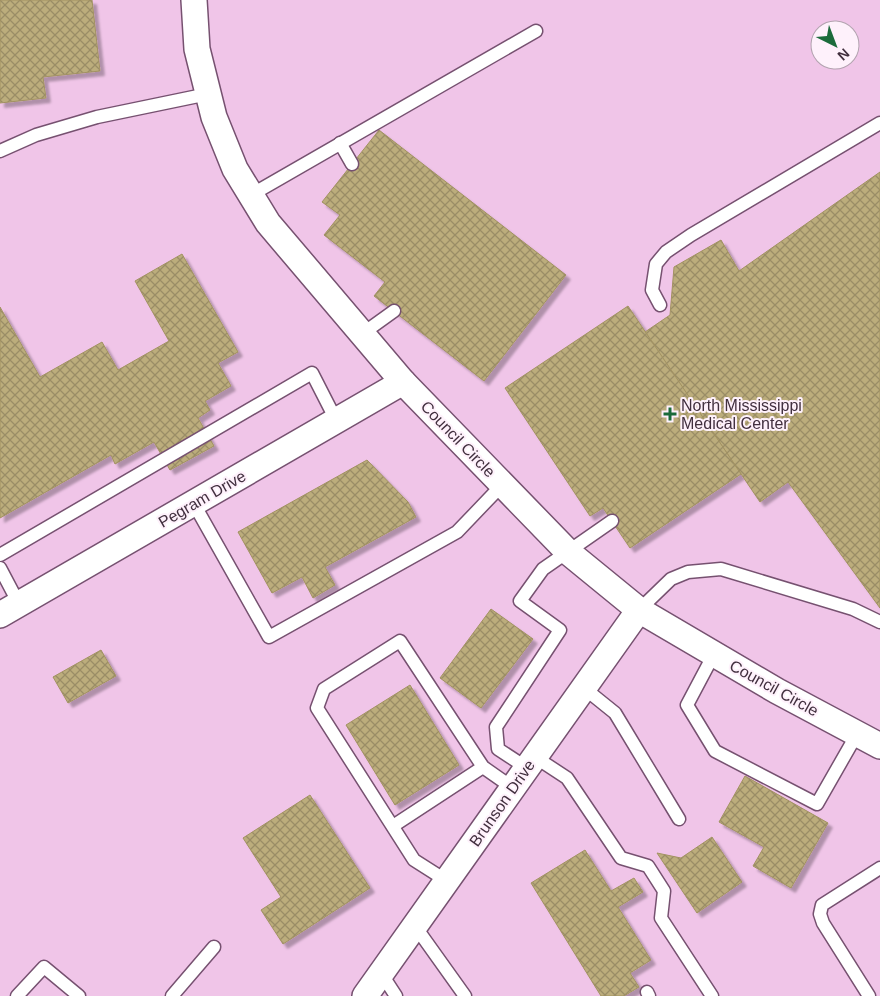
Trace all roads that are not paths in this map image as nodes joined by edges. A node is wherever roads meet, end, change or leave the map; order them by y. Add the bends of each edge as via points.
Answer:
1 (194, 0) edge
2 (536, 31) dead end
3 (208, 94) junction
4 (880, 123) edge
5 (340, 143) junction
6 (0, 151) edge
7 (352, 164) dead end
8 (250, 195) junction
9 (660, 305) dead end
10 (394, 311) dead end
11 (362, 334) junction
12 (403, 382) junction
13 (336, 420) junction
14 (502, 485) junction
15 (194, 504) junction
16 (612, 521) dead end
17 (568, 552) junction
18 (0, 555) edge
19 (0, 568) edge
20 (10, 610) edge
21 (639, 610) junction
22 (880, 622) edge
23 (714, 654) junction
24 (584, 688) junction
25 (856, 734) junction
26 (880, 746) edge
27 (483, 767) junction
28 (525, 771) junction
29 (679, 819) dead end
30 (393, 826) junction
31 (880, 868) edge
32 (446, 881) junction
33 (415, 926) junction
34 (214, 947) dead end
35 (380, 973) junction
36 (17, 996) edge
37 (79, 996) edge
38 (172, 996) edge
39 (366, 996) edge
40 (396, 996) edge
41 (465, 996) edge
42 (712, 996) edge
43 (869, 996) edge

1 - 3 street, Council Circle via 197,49
2 - 5 lane
3 - 6 lane via 97,118 36,135
3 - 8 street, Council Circle via 235,169
4 - 9 lane via 666,252 656,264 653,275 652,290
5 - 7 lane
5 - 8 lane
8 - 11 street, Council Circle via 268,223
10 - 11 lane
11 - 12 street, Council Circle
12 - 13 street, Pegram Drive
12 - 14 street, Council Circle
13 - 15 street, Pegram Drive
13 - 18 lane via 312,373
14 - 15 lane via 457,532 269,637
14 - 17 street, Council Circle
15 - 20 street, Pegram Drive
16 - 17 lane
17 - 21 street, Council Circle
17 - 28 lane via 543,569 520,601 560,630 496,727 498,749
19 - 20 lane
21 - 22 lane via 672,579 688,572 722,569 853,609
21 - 23 street, Council Circle
21 - 24 street, Brunson Drive
23 - 25 street, Council Circle
23 - 25 lane via 687,705 714,751 817,804
24 - 28 street, Brunson Drive
24 - 29 lane via 615,713
25 - 26 street, Council Circle
27 - 28 lane
27 - 30 lane
27 - 30 lane via 400,641 324,689 317,708
28 - 32 street, Brunson Drive
28 - 42 lane via 566,778 621,858 648,866 664,891 661,918
30 - 32 lane via 414,860
31 - 43 lane via 822,905 820,914
32 - 33 street, Brunson Drive
33 - 35 street, Brunson Drive
33 - 41 lane
34 - 38 lane
35 - 39 street, Brunson Drive
35 - 40 lane
36 - 37 lane via 44,968

